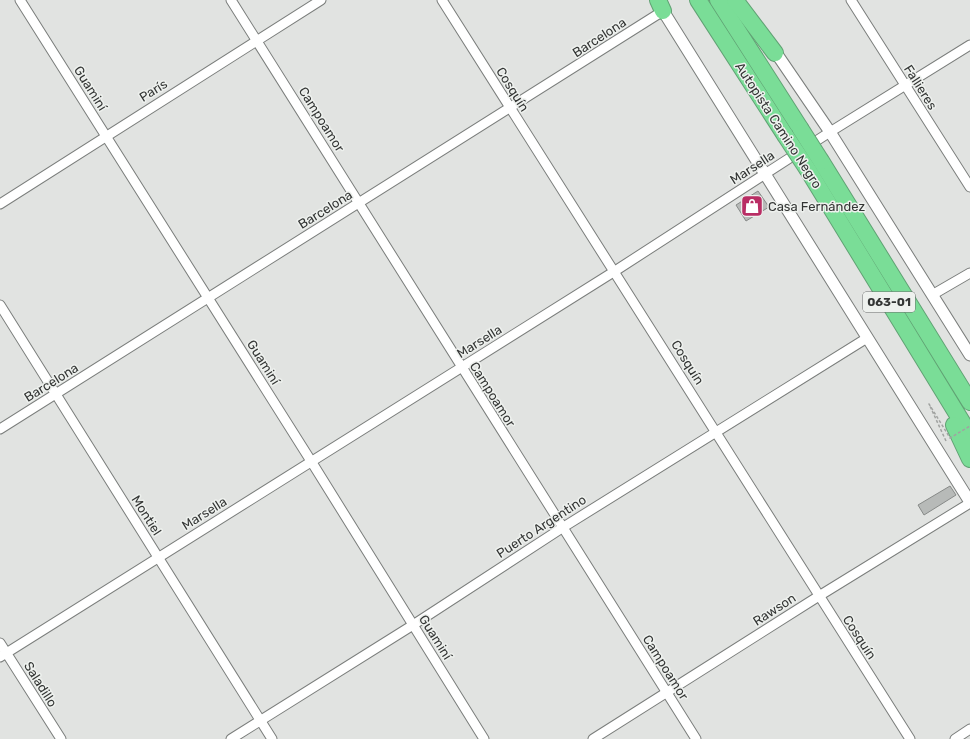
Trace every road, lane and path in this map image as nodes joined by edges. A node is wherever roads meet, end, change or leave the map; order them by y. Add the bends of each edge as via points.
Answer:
1 (20, 0) edge
2 (231, 0) edge
3 (321, 0) edge
4 (442, 0) edge
5 (698, 0) edge
6 (718, 0) edge
7 (735, 0) edge
8 (744, 0) edge
9 (851, 0) edge
10 (659, 4) edge
11 (258, 41) junction
12 (970, 45) edge
13 (775, 53) junction
14 (905, 85) junction
15 (510, 109) junction
16 (830, 132) junction
17 (105, 136) junction
18 (814, 165) junction
19 (766, 174) junction
20 (970, 187) edge
21 (359, 203) junction
22 (0, 204) edge
23 (615, 271) junction
24 (970, 273) edge
25 (932, 296) junction
26 (209, 298) junction
27 (0, 305) edge
28 (913, 308) junction
29 (868, 338) junction
30 (970, 355) edge
31 (461, 367) junction
32 (928, 367) junction
33 (970, 391) edge
34 (55, 394) junction
35 (970, 402) edge
36 (970, 426) edge
37 (0, 429) edge
38 (716, 432) junction
39 (970, 435) edge
40 (946, 441) dead end
41 (970, 459) edge
42 (311, 461) junction
43 (970, 502) edge
44 (562, 528) junction
45 (158, 557) junction
46 (819, 596) junction
47 (413, 625) junction
48 (0, 643) edge
49 (3, 655) edge
50 (667, 692) junction
51 (260, 720) junction
52 (970, 729) edge
53 (61, 739) edge
54 (231, 739) edge
55 (272, 739) edge
56 (484, 739) edge
57 (593, 739) edge
58 (696, 739) edge
59 (910, 739) edge
60 (955, 739) edge

1 - 17 street, Guaminí
2 - 11 street, Campoamor
3 - 11 street, París
4 - 15 street, Cosquín
5 - 18 highway, Autopista Camino Negro / 063-01, bridge via 785,135
6 - 18 highway, Autopista Camino Negro / 063-01, bridge via 800,128
7 - 13 highway
8 - 13 street
9 - 14 street, Fallieres
10 - 15 street, Barcelona
10 - 19 street
11 - 17 street, París
11 - 21 street, Campoamor
12 - 14 street, Marsella
13 - 16 street
14 - 16 street, Marsella
14 - 20 street, Fallieres
15 - 21 street, Barcelona
15 - 23 street, Cosquín
16 - 19 street, Marsella
16 - 25 street
17 - 22 street, París
17 - 26 street, Guaminí
18 - 28 highway, Autopista Camino Negro / 063-01
18 - 32 highway, Autopista Camino Negro / 063-01
19 - 23 street, Marsella
19 - 29 street
21 - 26 street, Barcelona
21 - 31 street, Campoamor
23 - 31 street, Marsella
23 - 38 street, Cosquín
24 - 25 street
25 - 30 street
26 - 34 street, Barcelona
26 - 42 street, Guaminí
27 - 34 street, Montiel
28 - 33 highway
28 - 35 highway, Autopista Camino Negro / 063-01
29 - 38 street, Puerto Argentino
29 - 43 street
31 - 42 street, Marsella
31 - 44 street, Campoamor
32 - 39 highway, Autopista Camino Negro / 063-01
32 - 41 highway
34 - 37 street, Barcelona
34 - 45 street, Montiel
36 - 40 path, bridge via 950,438 929,404
38 - 44 street, Puerto Argentino
38 - 46 street, Cosquín
42 - 45 street, Marsella
42 - 47 street, Guaminí
43 - 46 street, Rawson
44 - 47 street, Puerto Argentino
44 - 50 street, Campoamor
45 - 49 street, Marsella
45 - 51 street, Montiel
46 - 50 street, Rawson
46 - 59 street, Cosquín
47 - 51 street, Puerto Argentino
47 - 56 street, Guaminí
48 - 49 street, Saladillo
49 - 53 street, Saladillo
50 - 57 street, Rawson
50 - 58 street, Campoamor
51 - 54 street, Puerto Argentino
51 - 55 street, Montiel
52 - 60 street

